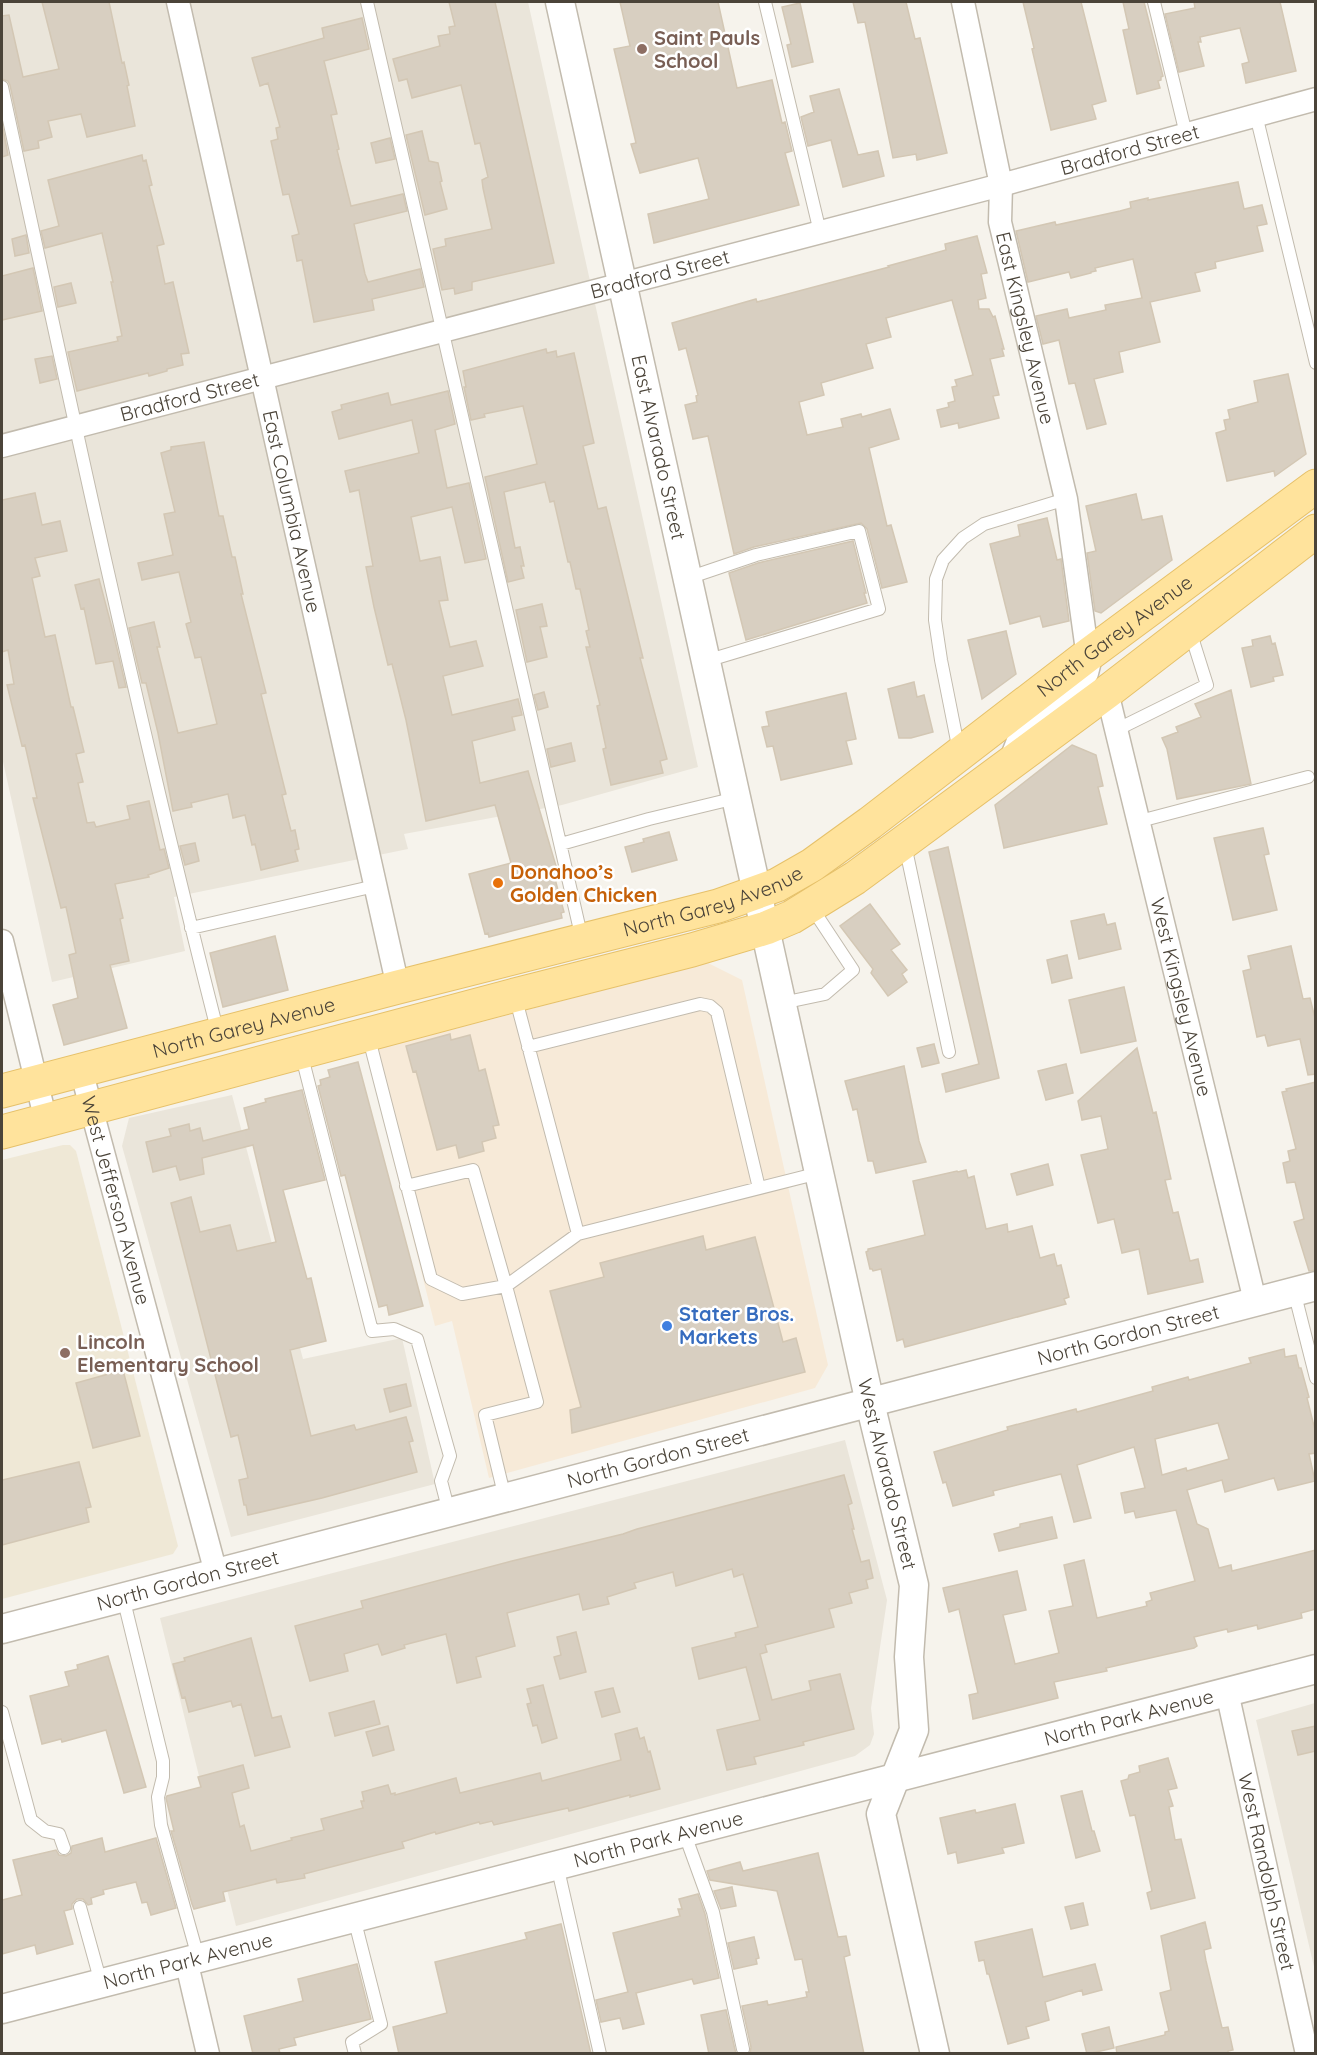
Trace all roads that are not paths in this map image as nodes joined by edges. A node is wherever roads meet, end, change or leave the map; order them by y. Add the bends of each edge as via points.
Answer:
1 (178, 2) edge
2 (367, 2) edge
3 (560, 2) edge
4 (765, 2) edge
5 (963, 2) edge
6 (1154, 2) edge
7 (2, 87) edge
8 (1316, 99) edge
9 (1256, 115) junction
10 (1186, 134) junction
11 (1001, 185) junction
12 (820, 232) junction
13 (623, 285) junction
14 (442, 331) junction
15 (1316, 363) edge
16 (262, 378) junction
17 (75, 427) junction
18 (2, 446) edge
19 (1316, 486) edge
20 (1066, 499) junction
21 (1316, 531) edge
22 (688, 578) junction
23 (1189, 627) junction
24 (1088, 655) junction
25 (706, 661) junction
26 (1107, 692) junction
27 (1118, 729) junction
28 (960, 753) junction
29 (1009, 765) junction
30 (1308, 777) dead end
31 (736, 798) junction
32 (1140, 821) junction
33 (904, 842) junction
34 (561, 844) junction
35 (375, 886) junction
36 (759, 893) junction
37 (811, 906) junction
38 (191, 928) junction
39 (766, 928) junction
40 (583, 940) junction
41 (2, 941) edge
42 (398, 987) junction
43 (515, 995) junction
44 (782, 1003) junction
45 (219, 1034) junction
46 (368, 1034) junction
47 (528, 1047) junction
48 (301, 1052) junction
49 (949, 1052) dead end
50 (81, 1070) junction
51 (37, 1082) junction
52 (2, 1091) edge
53 (91, 1109) junction
54 (46, 1121) junction
55 (2, 1132) edge
56 (819, 1173) junction
57 (406, 1186) junction
58 (759, 1188) junction
59 (578, 1234) junction
60 (506, 1286) junction
61 (1305, 1289) edge
62 (1255, 1301) junction
63 (1316, 1378) edge
64 (870, 1403) junction
65 (505, 1498) junction
66 (449, 1512) junction
67 (216, 1573) junction
68 (123, 1597) junction
69 (2, 1629) edge
70 (1316, 1669) edge
71 (1227, 1692) junction
72 (2, 1712) edge
73 (895, 1778) junction
74 (684, 1832) junction
75 (64, 1848) dead end
76 (557, 1865) junction
77 (80, 1907) dead end
78 (354, 1917) junction
79 (192, 1959) junction
80 (101, 1983) junction
81 (2, 2009) edge
82 (743, 2049) dead end
83 (208, 2054) edge
84 (356, 2054) edge
85 (600, 2054) edge
86 (935, 2054) edge
87 (1307, 2054) edge

1 - 16 street, East Columbia Avenue
2 - 14 lane
3 - 13 street, East Alvarado Street
4 - 12 lane
5 - 11 street, East Kingsley Avenue
6 - 10 lane
7 - 17 lane
8 - 9 street, Bradford Street
9 - 10 street, Bradford Street
9 - 15 lane
10 - 11 street, Bradford Street
11 - 12 street, Bradford Street
11 - 20 street, East Kingsley Avenue via 1000,222
12 - 13 street, Bradford Street
13 - 14 street, Bradford Street
13 - 22 street, East Alvarado Street
14 - 16 street, Bradford Street
14 - 34 lane
16 - 17 street, Bradford Street
16 - 35 street, East Columbia Avenue
17 - 18 street, Bradford Street
17 - 38 lane
19 - 24 main road, North Garey Avenue
20 - 24 street, East Kingsley Avenue
20 - 28 lane via 984,524 963,538 943,560 936,579 935,620
21 - 23 main road, North Garey Avenue
22 - 25 street, East Alvarado Street
22 - 25 lane via 756,555 859,531 879,609
23 - 26 main road, North Garey Avenue
23 - 27 lane via 1206,685
24 - 28 main road, North Garey Avenue
24 - 29 street via 1087,673 1082,680 1023,728
25 - 31 street, East Alvarado Street
26 - 27 street, West Kingsley Avenue
26 - 29 main road, North Garey Avenue
27 - 32 street, West Kingsley Avenue
28 - 36 main road, North Garey Avenue via 812,865
29 - 33 main road, North Garey Avenue
30 - 32 lane
31 - 34 lane
31 - 36 street, East Alvarado Street
32 - 62 street, West Kingsley Avenue
33 - 37 main road, North Garey Avenue
33 - 49 lane
34 - 40 lane
35 - 38 lane
35 - 42 street, East Columbia Avenue
36 - 39 street, West Alvarado Street
36 - 40 main road, North Garey Avenue
37 - 39 main road, North Garey Avenue
37 - 44 lane via 852,970 825,994
38 - 45 lane
39 - 43 main road, North Garey Avenue
39 - 44 street, West Alvarado Street
40 - 42 main road, North Garey Avenue
41 - 51 street
42 - 45 main road, North Garey Avenue
43 - 46 main road, North Garey Avenue
43 - 47 lane
44 - 56 street, West Alvarado Street
45 - 50 main road, North Garey Avenue
46 - 48 main road, North Garey Avenue
46 - 57 lane
47 - 58 lane via 700,1004 710,1006 717,1012
47 - 59 lane
48 - 53 main road, North Garey Avenue
48 - 66 lane via 372,1331 394,1329 417,1339 450,1456 441,1481
50 - 51 main road, North Garey Avenue
50 - 53 street, West Jefferson Avenue
51 - 52 main road, North Garey Avenue
51 - 54 street
53 - 54 main road, North Garey Avenue
53 - 67 street, West Jefferson Avenue
54 - 55 main road, North Garey Avenue
56 - 58 lane
56 - 64 street, West Alvarado Street
57 - 60 lane via 431,1279 462,1294
57 - 60 lane via 473,1170
58 - 59 lane
59 - 60 lane
60 - 65 lane via 537,1402 485,1415
61 - 62 street, North Gordon Street
61 - 63 lane
62 - 64 street, North Gordon Street
64 - 65 street, North Gordon Street
64 - 73 street, West Alvarado Street via 914,1585 909,1657 914,1730
65 - 66 street, North Gordon Street
66 - 67 street, North Gordon Street
67 - 68 street, North Gordon Street
68 - 69 street, North Gordon Street
68 - 79 lane via 163,1761 158,1797 161,1826
70 - 71 street, North Park Avenue
71 - 73 street, North Park Avenue
71 - 87 street, West Randolph Street
72 - 75 lane via 31,1820 45,1831 59,1834
73 - 74 street, North Park Avenue
73 - 86 street, West Alvarado Street via 881,1814
74 - 76 street, North Park Avenue
74 - 82 lane via 713,1912
76 - 78 street, North Park Avenue
76 - 85 lane
77 - 80 lane
78 - 79 street, North Park Avenue
78 - 84 lane via 381,2024 352,2042
79 - 80 street, North Park Avenue
79 - 83 street
80 - 81 street, North Park Avenue

